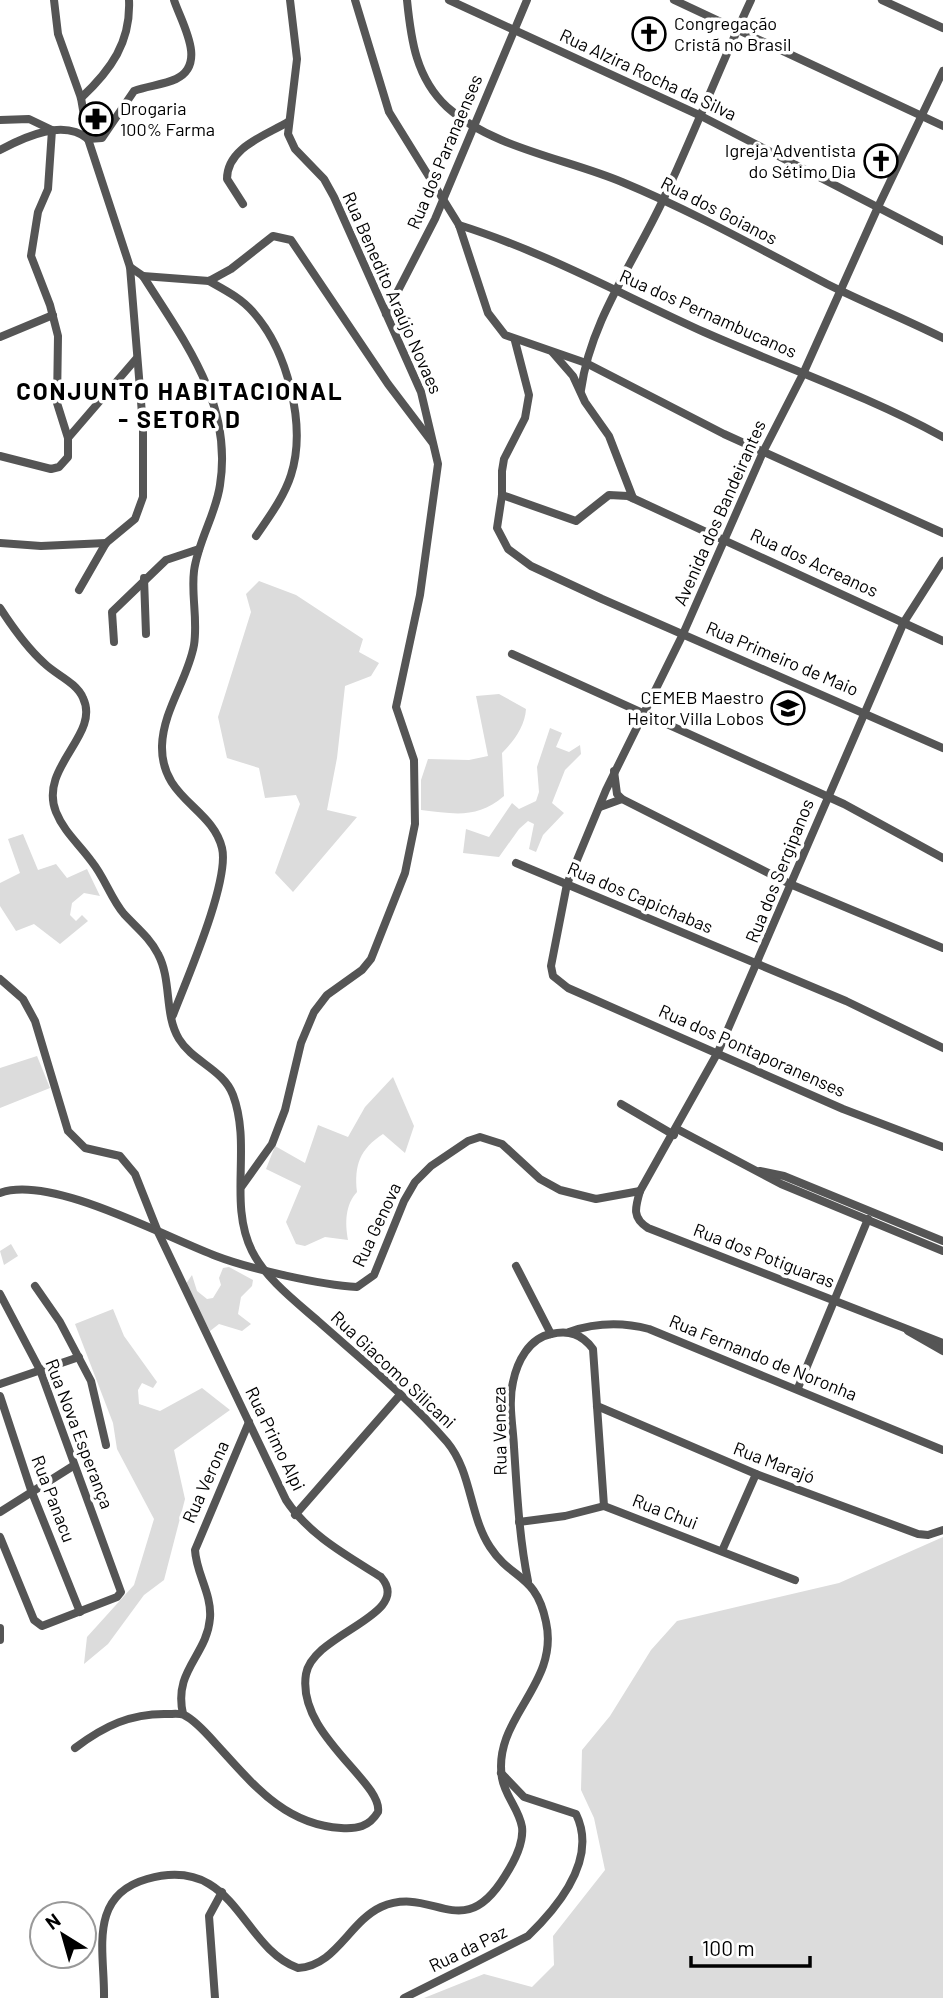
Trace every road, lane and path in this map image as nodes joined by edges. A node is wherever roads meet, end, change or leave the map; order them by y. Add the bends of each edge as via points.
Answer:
1 (54, 0) edge
2 (129, 0) edge
3 (174, 0) edge
4 (290, 0) edge
5 (355, 0) edge
6 (407, 0) edge
7 (449, 0) edge
8 (527, 0) edge
9 (674, 0) edge
10 (751, 0) edge
11 (882, 0) edge
12 (943, 28) edge
13 (514, 30) junction
14 (737, 30) junction
15 (943, 71) edge
16 (81, 97) junction
17 (699, 115) junction
18 (921, 116) junction
19 (0, 120) edge
20 (288, 122) junction
21 (475, 125) junction
22 (943, 126) edge
23 (52, 130) junction
24 (88, 139) junction
25 (0, 150) edge
26 (444, 198) junction
27 (663, 200) junction
28 (243, 204) dead end
29 (877, 207) junction
30 (459, 225) junction
31 (943, 241) edge
32 (130, 267) junction
33 (143, 276) junction
34 (209, 281) junction
35 (615, 290) junction
36 (840, 290) junction
37 (386, 313) junction
38 (53, 314) junction
39 (0, 337) edge
40 (943, 338) edge
41 (515, 341) junction
42 (551, 352) junction
43 (136, 359) junction
44 (586, 363) junction
45 (803, 374) junction
46 (581, 390) junction
47 (943, 437) edge
48 (68, 438) junction
49 (435, 446) junction
50 (763, 452) junction
51 (0, 456) edge
52 (502, 495) junction
53 (633, 498) junction
54 (943, 533) edge
55 (256, 536) dead end
56 (725, 540) junction
57 (0, 543) edge
58 (106, 543) junction
59 (199, 549) junction
60 (943, 561) edge
61 (144, 578) junction
62 (79, 590) dead end
63 (0, 608) edge
64 (904, 622) junction
65 (146, 634) dead end
66 (683, 634) junction
67 (943, 641) edge
68 (114, 642) dead end
69 (512, 654) dead end
70 (863, 712) junction
71 (641, 714) junction
72 (943, 748) edge
73 (614, 771) junction
74 (827, 797) junction
75 (622, 799) junction
76 (598, 808) junction
77 (943, 859) edge
78 (516, 863) dead end
79 (567, 884) junction
80 (790, 884) junction
81 (943, 948) edge
82 (758, 965) junction
83 (553, 976) joint
84 (0, 979) edge
85 (167, 980) junction
86 (186, 981) junction
87 (172, 1016) junction
88 (943, 1048) edge
89 (718, 1052) junction
90 (621, 1104) dead end
91 (675, 1132) junction
92 (943, 1147) edge
93 (749, 1169) junction
94 (242, 1186) junction
95 (640, 1191) junction
96 (0, 1193) edge
97 (868, 1219) junction
98 (158, 1232) junction
99 (943, 1241) edge
100 (943, 1251) edge
101 (516, 1266) dead end
102 (263, 1268) junction
103 (35, 1286) dead end
104 (0, 1294) edge
105 (835, 1300) junction
106 (908, 1331) junction
107 (567, 1333) junction
108 (551, 1334) junction
109 (943, 1343) edge
110 (943, 1352) edge
111 (79, 1357) junction
112 (40, 1370) junction
113 (0, 1384) edge
114 (798, 1388) junction
115 (400, 1395) junction
116 (0, 1396) edge
117 (597, 1406) junction
118 (248, 1422) junction
119 (106, 1445) dead end
120 (943, 1450) edge
121 (73, 1465) junction
122 (756, 1474) junction
123 (31, 1490) junction
124 (604, 1506) junction
125 (0, 1512) edge
126 (296, 1515) junction
127 (519, 1521) junction
128 (943, 1530) edge
129 (0, 1537) edge
130 (722, 1552) junction
131 (795, 1580) dead end
132 (528, 1581) junction
133 (80, 1612) junction
134 (0, 1628) edge
135 (0, 1640) edge
136 (183, 1714) junction
137 (75, 1748) dead end
138 (501, 1773) junction
139 (222, 1892) junction
140 (104, 1998) edge
141 (215, 1998) edge
142 (404, 1998) edge

1 - 16 street via 58,34
2 - 16 street via 130,22 124,43 101,80
3 - 24 street via 190,42 185,71 172,81 134,91 102,138
4 - 20 street, Rua Benedito Araújo Novaes via 297,59
5 - 26 street via 389,112
6 - 21 street, Rua dos Goianos via 414,53 426,80 450,109
7 - 13 street, Rua Alzira Rocha da Silva
8 - 13 street, Rua dos Paranaenses
9 - 14 street
10 - 14 street
11 - 12 street
13 - 17 street, Rua Alzira Rocha da Silva
13 - 21 street, Rua dos Paranaenses
14 - 17 street
14 - 18 street
15 - 18 street, Avenida dos Bandeirantes
16 - 24 street
17 - 27 street
17 - 29 street, Rua Alzira Rocha da Silva
18 - 22 street
18 - 29 street, Avenida dos Bandeirantes
19 - 23 street via 29,119
20 - 28 street via 245,147 230,162 227,179
20 - 37 street, Rua Benedito Araújo Novaes via 295,149 324,179 334,197
21 - 26 street, Rua dos Paranaenses
21 - 27 street, Rua dos Goianos via 552,160 599,173
23 - 24 street via 77,130
23 - 25 street
23 - 38 street via 48,189 38,212 31,256
24 - 32 street
26 - 30 street
26 - 37 street, Rua dos Paranaenses
27 - 35 street
27 - 36 street, Rua dos Goianos
29 - 31 street, Rua Alzira Rocha da Silva
29 - 36 street, Avenida dos Bandeirantes
30 - 35 street, Rua dos Pernambucanos via 522,246
30 - 41 street via 488,313 499,330
32 - 33 street
32 - 43 street
33 - 34 street
33 - 59 street via 200,367 215,400 220,485
34 - 49 street via 231,270 273,236 291,240
34 - 55 street via 235,295 262,323 282,365 292,407 296,443 291,475
35 - 44 street
35 - 45 street, Rua dos Pernambucanos
36 - 40 street, Rua dos Goianos
36 - 45 street, Avenida dos Bandeirantes
37 - 49 street, Rua Benedito Araújo Novaes via 421,391
38 - 39 street
38 - 48 street via 58,336 57,402
41 - 42 street
41 - 52 street via 528,381 529,406 504,459
42 - 44 street
42 - 46 street
43 - 48 street
43 - 58 street via 143,426 143,497 135,519
44 - 46 street
44 - 50 street
45 - 47 street, Rua dos Pernambucanos via 895,411
45 - 50 street, Avenida dos Bandeirantes
46 - 53 street via 615,448
48 - 51 street via 68,457 59,467
49 - 94 street, Rua Benedito Araújo Novaes via 438,480 396,707 415,769 410,855 367,965 327,995 314,1012 272,1144
50 - 54 street
50 - 56 street, Avenida dos Bandeirantes
52 - 53 street via 576,521 608,495
52 - 66 street, Rua Primeiro de Maio via 498,536 508,549 531,566
53 - 56 street, Rua dos Acreanos
56 - 64 street, Rua dos Acreanos
56 - 66 street, Avenida dos Bandeirantes
57 - 58 street
58 - 62 street
59 - 61 street via 172,557
59 - 86 street via 193,587 197,607 194,645 164,730 162,753 176,791 218,839 222,868
60 - 64 street, Rua dos Sergipanos
61 - 65 street
61 - 68 street via 112,612
63 - 85 street via 29,648 76,688 85,702 80,731 55,777 54,804 63,826 92,861 122,911 156,950
64 - 67 street, Rua dos Acreanos
64 - 70 street, Rua dos Sergipanos
66 - 70 street, Rua Primeiro de Maio
66 - 71 street, Avenida dos Bandeirantes
69 - 71 street
70 - 72 street, Rua Primeiro de Maio
70 - 74 street, Rua dos Sergipanos
71 - 73 street, Avenida dos Bandeirantes
71 - 74 street
73 - 75 street
73 - 76 street, Avenida dos Bandeirantes
74 - 77 street
74 - 80 street, Rua dos Sergipanos
75 - 76 street
75 - 80 street
76 - 79 street, Avenida dos Bandeirantes
78 - 79 street, Rua dos Capichabas
79 - 82 street, Rua dos Capichabas
79 - 83 street, Avenida dos Bandeirantes via 552,955
80 - 81 street
80 - 82 street, Rua dos Sergipanos
82 - 88 street, Rua dos Capichabas
82 - 89 street, Rua dos Sergipanos
83 - 89 street, Rua dos Pontaporanenses via 568,988
84 - 98 street, Rua Primo Alpi via 23,999 35,1021 68,1131 85,1148 120,1156 128,1163
85 - 86 street
85 - 87 street
86 - 87 street
87 - 94 street, Rua Giacomo Silicani via 182,1044 230,1088 242,1132
89 - 91 street, Rua dos Sergipanos
89 - 92 street, Rua dos Pontaporanenses via 843,1109
90 - 91 street
91 - 93 street
91 - 95 street, Rua dos Sergipanos
93 - 97 street
93 - 99 street via 784,1176
94 - 102 street, Rua Giacomo Silicani via 244,1227
95 - 102 street, Rua Genova via 596,1199 560,1190 540,1179 502,1144 480,1137 431,1166 415,1182 380,1265 366,1283 343,1287
95 - 105 street, Rua dos Potiguaras via 635,1213 648,1228
96 - 98 street, Rua Genova via 41,1189
97 - 100 street
97 - 105 street
98 - 102 street, Rua Genova
98 - 118 street, Rua Primo Alpi
101 - 108 street
102 - 115 street, Rua Giacomo Silicani
103 - 111 street
104 - 112 street, Rua Nova Esperança
105 - 106 street, Rua dos Potiguaras
105 - 114 street
106 - 109 street, Rua dos Potiguaras
106 - 110 street, Rua dos Potiguaras
107 - 108 street
107 - 114 street, Rua Fernando de Noronha via 588,1325 640,1326
107 - 117 street via 579,1335 593,1349
108 - 127 street, Rua Veneza via 531,1344 512,1384
111 - 112 street
111 - 119 street via 91,1381
112 - 113 street
112 - 121 street, Rua Nova Esperança
114 - 120 street, Rua Fernando de Noronha
115 - 126 street
115 - 132 street, Rua Giacomo Silicani via 455,1452 487,1543 499,1559
116 - 123 street, Rua Panacu
117 - 122 street, Rua Marajó
117 - 124 street
118 - 126 street, Rua Primo Alpi
118 - 136 street, Rua Verona via 195,1550 210,1617 185,1672 180,1699
121 - 123 street
121 - 133 street, Rua Nova Esperança via 121,1587 117,1597
122 - 128 street, Rua Marajó via 918,1534
122 - 130 street
123 - 125 street
123 - 133 street, Rua Panacu
124 - 127 street, Rua Chui
124 - 130 street, Rua Chui
126 - 136 street, Rua Primo Alpi via 388,1585 386,1604 320,1649 306,1675 307,1696 326,1739 377,1798 373,1821 353,1829 328,1828 289,1814 266,1798
127 - 132 street, Rua Veneza
129 - 133 street via 38,1624 47,1626
130 - 131 street, Rua Chui
132 - 138 street, Rua Giacomo Silicani via 543,1610 548,1649 539,1681 506,1738
134 - 135 street
136 - 137 street via 124,1719
138 - 139 street, Rua Giacomo Silicani via 522,1825 520,1844 494,1894 472,1910 390,1904 368,1915 321,1962 298,1968 278,1957
138 - 142 street, Rua da Paz via 524,1797 576,1814 582,1834 575,1875 528,1936
139 - 140 street, Rua Giacomo Silicani via 194,1879 159,1875 114,1899 103,1925
139 - 141 street via 209,1916

